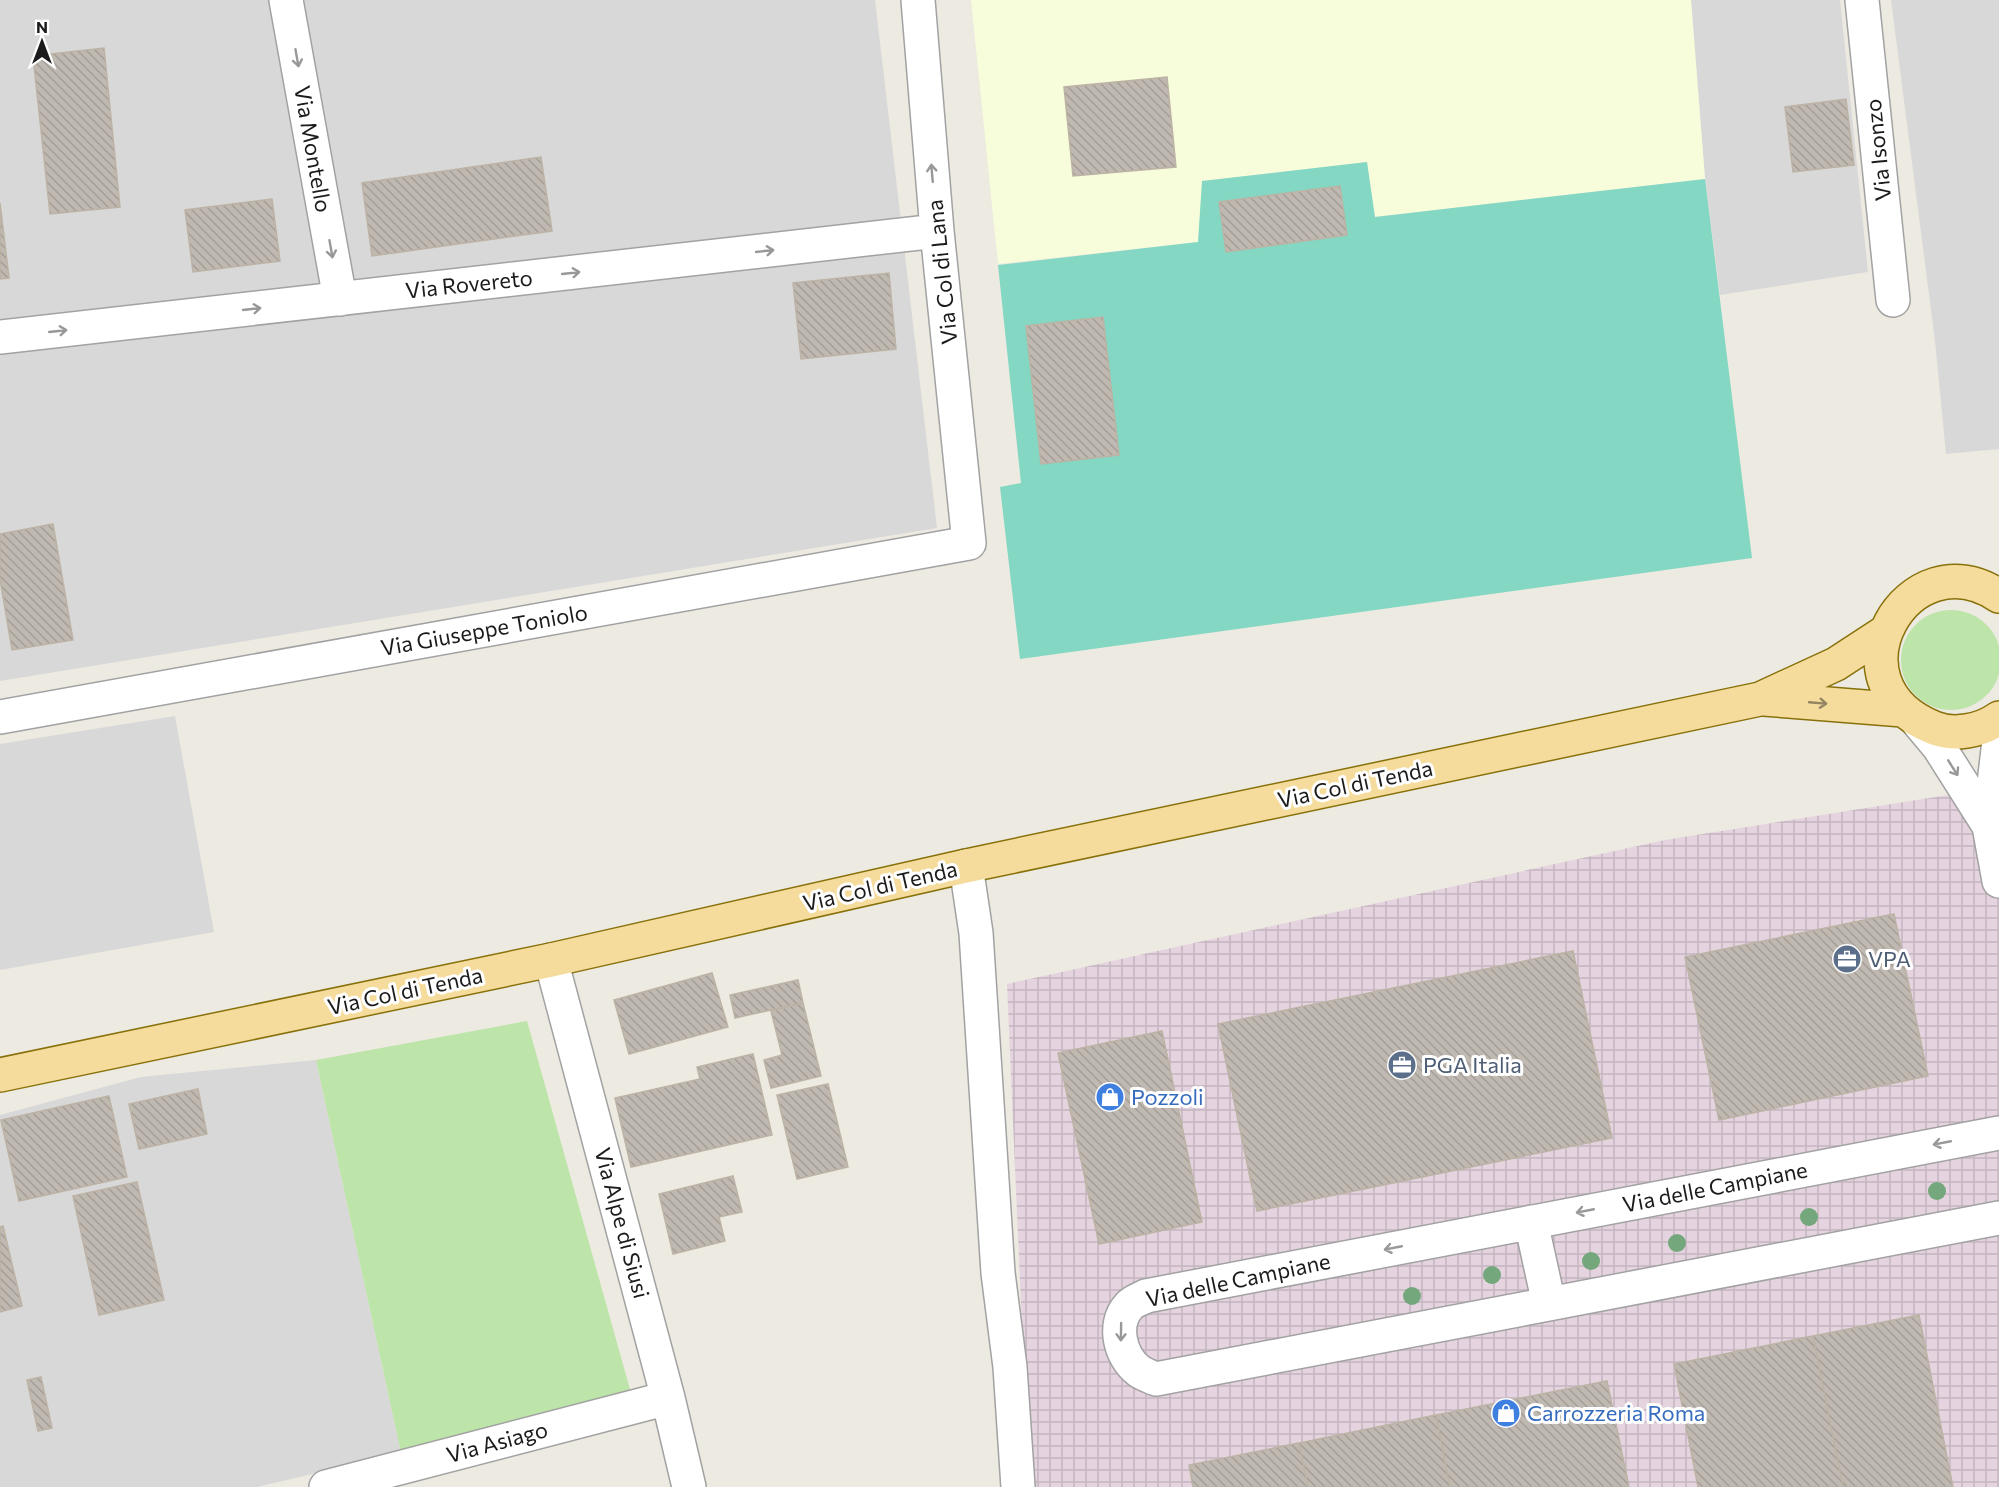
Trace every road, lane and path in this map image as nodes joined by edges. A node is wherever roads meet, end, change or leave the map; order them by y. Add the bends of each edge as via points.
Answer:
1 (286, 0) edge
2 (918, 0) edge
3 (1862, 0) edge
4 (938, 231) junction
5 (340, 299) junction
6 (1893, 300) dead end
7 (0, 338) edge
8 (969, 543) joint
9 (1999, 596) edge
10 (1885, 632) junction
11 (1760, 699) junction
12 (1910, 716) junction
13 (0, 717) edge
14 (1999, 718) edge
15 (1999, 741) edge
16 (1989, 826) junction
17 (966, 866) junction
18 (1999, 881) edge
19 (551, 960) junction
20 (0, 1075) edge
21 (1999, 1132) edge
22 (1999, 1218) edge
23 (1531, 1222) junction
24 (1549, 1304) junction
25 (668, 1398) junction
26 (326, 1487) edge
27 (689, 1487) edge
28 (1018, 1487) edge

1 -> 5 street, Via Montello
4 -> 2 street, Via Col di Lana
3 - 6 street, Via Isonzo
5 -> 4 street, Via Rovereto
4 - 8 street, Via Col di Lana
7 -> 5 street, Via Rovereto
8 - 13 street, Via Giuseppe Toniolo
9 - 10 main road, Via Col di Tenda via 1964,582 1939,584 1916,593 1897,610
10 - 11 main road, Via Col di Tenda via 1836,664
10 - 12 main road, Via Col di Tenda via 1881,659 1887,687
11 -> 12 main road, Via Col di Tenda
11 - 17 main road, Via Col di Tenda
12 - 14 main road, Via Col di Tenda via 1941,731 1966,731
12 -> 16 street via 1939,747
15 - 16 street
16 - 18 street
17 - 19 main road, Via Col di Tenda
17 - 28 street via 976,933 998,1273 1010,1367
19 - 20 main road, Via Col di Tenda
19 - 25 street, Via Alpe di Siusi
21 -> 23 street, Via delle Campiane
22 - 24 street, Via delle Campiane
23 - 24 street
23 -> 24 street, Via delle Campiane via 1146,1296 1130,1305 1122,1318 1119,1337 1126,1356 1138,1371 1156,1379
25 - 26 street, Via Asiago
25 - 27 street, Via Alpe di Siusi

